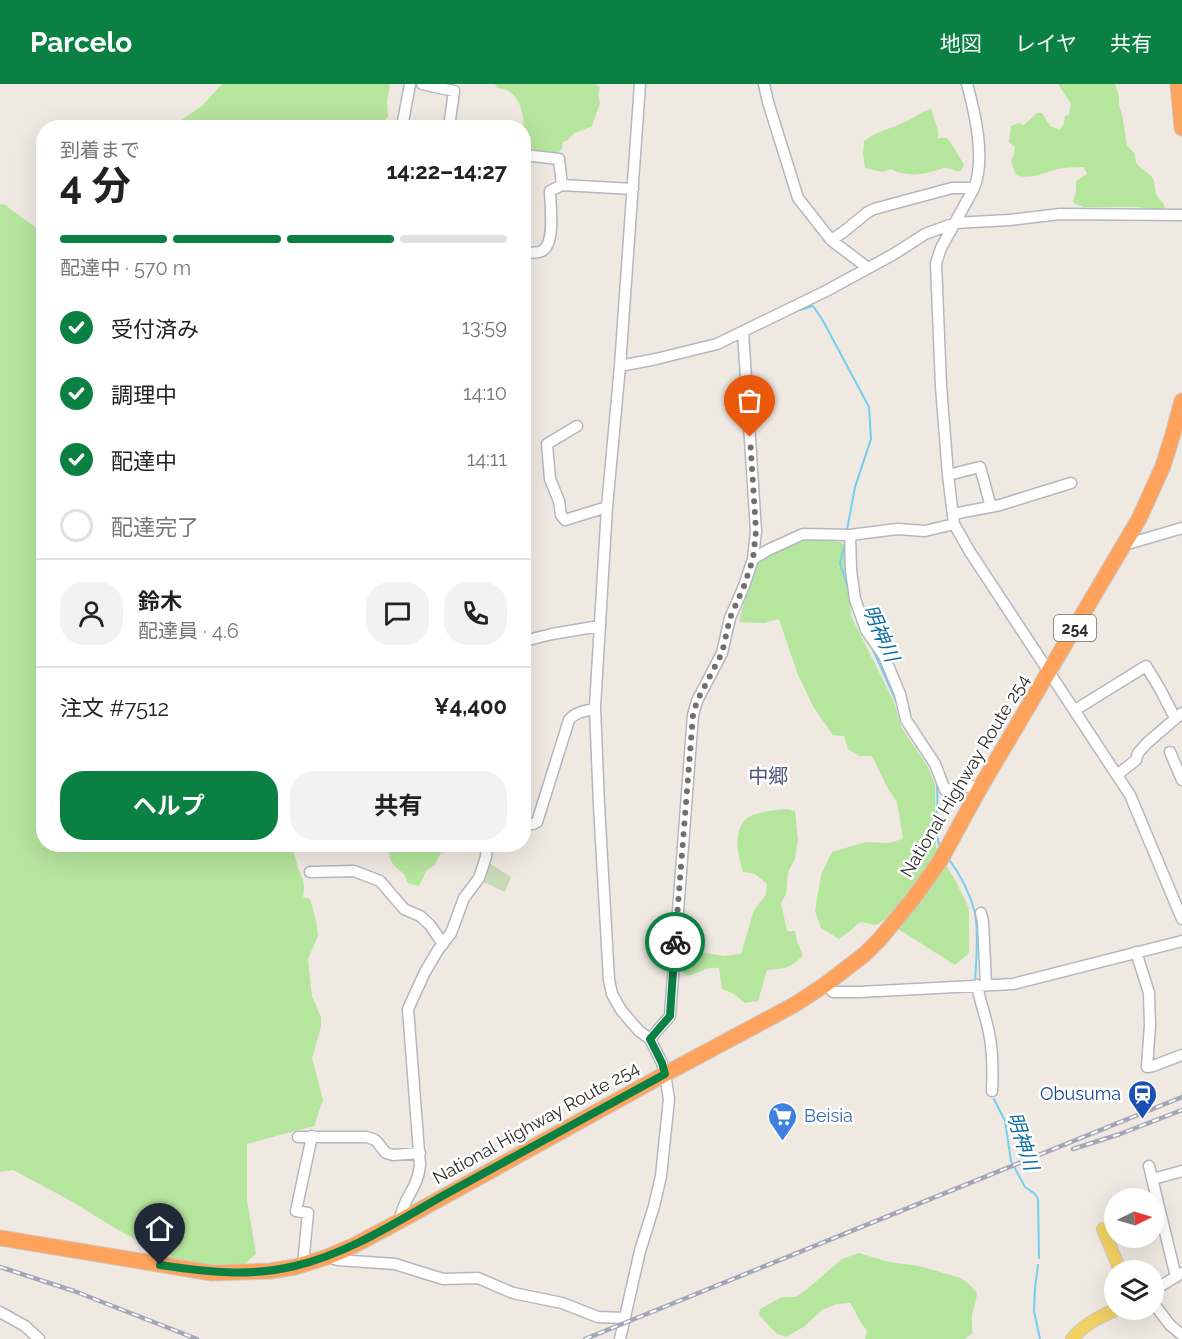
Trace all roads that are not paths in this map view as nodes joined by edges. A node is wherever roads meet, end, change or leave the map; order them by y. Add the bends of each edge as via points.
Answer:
1 (410, 84) edge
2 (422, 84) edge
3 (640, 84) edge
4 (764, 84) edge
5 (967, 84) edge
6 (1178, 84) edge
7 (403, 120) edge
8 (450, 120) edge
9 (1182, 126) edge
10 (531, 156) edge
11 (562, 185) junction
12 (975, 188) junction
13 (633, 189) junction
14 (1182, 215) edge
15 (955, 223) junction
16 (831, 240) junction
17 (531, 252) edge
18 (868, 268) junction
19 (743, 332) junction
20 (620, 366) junction
21 (1182, 401) edge
22 (577, 426) dead end
23 (948, 475) junction
24 (1071, 483) dead end
25 (607, 507) junction
26 (991, 507) junction
27 (954, 519) junction
28 (1182, 528) edge
29 (845, 535) junction
30 (1124, 545) junction
31 (753, 559) junction
32 (600, 626) junction
33 (531, 639) edge
34 (1049, 671) junction
35 (595, 709) junction
36 (1075, 710) junction
37 (1178, 716) edge
38 (1170, 752) dead end
39 (1117, 775) junction
40 (1182, 780) edge
41 (980, 788) junction
42 (531, 824) edge
43 (486, 852) edge
44 (310, 872) dead end
45 (981, 913) dead end
46 (1182, 919) edge
47 (1182, 940) edge
48 (443, 944) junction
49 (1136, 952) junction
50 (826, 984) junction
51 (982, 985) junction
52 (650, 1039) junction
53 (1182, 1055) edge
54 (665, 1074) junction
55 (992, 1091) dead end
56 (312, 1136) junction
57 (298, 1137) dead end
58 (420, 1153) junction
59 (1149, 1166) dead end
60 (1182, 1171) edge
61 (1153, 1179) junction
62 (400, 1220) junction
63 (1103, 1229) dead end
64 (0, 1238) edge
65 (327, 1257) junction
66 (1116, 1260) edge
67 (303, 1264) junction
68 (1179, 1275) edge
69 (1164, 1284) edge
70 (0, 1312) edge
71 (1104, 1315) edge
72 (1164, 1317) edge
73 (625, 1318) junction
74 (1182, 1335) edge
75 (39, 1339) edge
76 (620, 1339) edge
77 (1072, 1339) edge

1 - 7 street
2 - 8 street via 454,91
3 - 13 street
4 - 16 street via 798,198
5 - 12 street via 976,119 979,178
6 - 9 highway
10 - 11 street via 559,159
11 - 13 street
11 - 17 street via 550,191 552,222 548,246
12 - 15 street
12 - 16 street via 952,188 874,209
13 - 20 street
14 - 15 street via 1060,214
15 - 18 street via 925,234
15 - 23 street via 936,263
16 - 18 street
18 - 19 street
19 - 20 street via 717,344
19 - 31 street via 756,531
20 - 25 street
21 - 30 highway, National Highway Route 254 / 254 via 1163,466
22 - 25 street via 547,444 549,479 561,515 565,520
23 - 26 street via 980,467
23 - 27 street
24 - 26 street
25 - 32 street
26 - 27 street
27 - 29 street via 925,531 897,529
27 - 34 street via 970,552
28 - 30 street
29 - 31 street via 803,534
29 - 41 street via 855,599 866,630 884,656 906,720 935,764 945,790
30 - 34 highway, National Highway Route 254 / 254
31 - 52 street via 730,618 722,653 693,715 670,1016
32 - 33 street
32 - 35 street
34 - 36 street
34 - 41 highway, National Highway Route 254 / 254
35 - 42 street via 577,713 568,720 537,822
35 - 52 street via 609,980 621,1010
36 - 37 street via 1146,666
36 - 39 street
37 - 39 street
38 - 40 street
39 - 46 street via 1130,795
41 - 50 highway, National Highway Route 254 / 254 via 940,861 913,899 865,954
43 - 48 street via 479,878 464,898
44 - 48 street via 354,872 380,880 404,909 420,915 430,925
45 - 51 street
47 - 49 street
48 - 58 street via 408,1009
49 - 51 street via 1013,984
49 - 53 street via 1149,993 1147,1067
50 - 51 street via 833,992
50 - 54 highway, National Highway Route 254 / 254
51 - 55 street via 981,1004 992,1048
52 - 54 street
54 - 62 highway, National Highway Route 254 / 254
54 - 73 street via 669,1099 661,1176
56 - 57 street
56 - 58 street via 366,1137 378,1141 386,1153
56 - 67 street via 296,1211 308,1213
58 - 62 street via 419,1178 404,1203
59 - 61 street
60 - 61 street
61 - 68 street
62 - 65 highway, National Highway Route 254 / 254
63 - 66 main road
64 - 67 highway, National Highway Route 254 / 254 via 212,1273 270,1271
65 - 67 highway, National Highway Route 254 / 254
65 - 73 street via 395,1264 443,1279 478,1278 513,1293 562,1303 597,1317
68 - 69 street
70 - 75 street
71 - 77 main road
72 - 74 street
73 - 76 street

